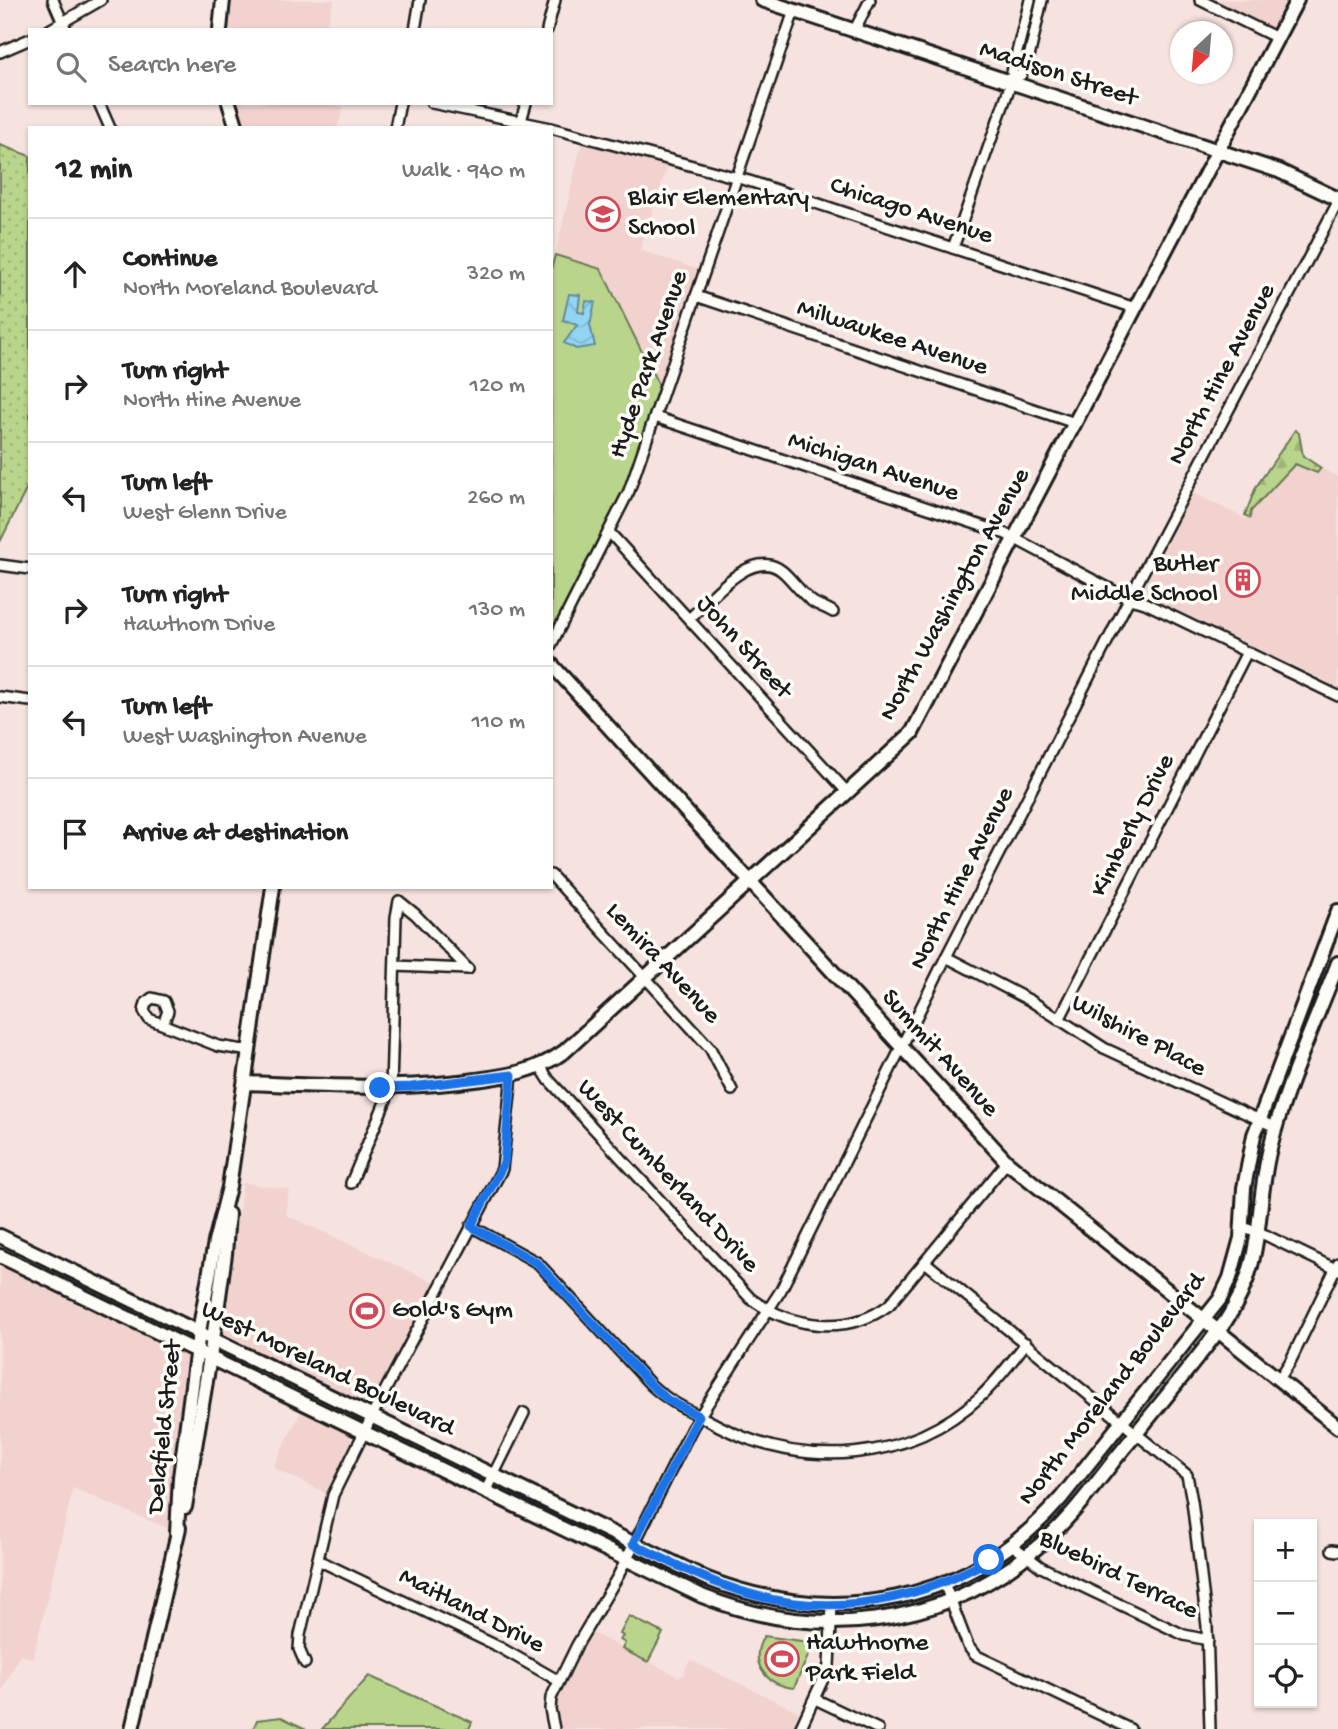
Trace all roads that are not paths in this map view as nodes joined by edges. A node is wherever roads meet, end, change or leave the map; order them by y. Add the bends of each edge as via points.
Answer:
1 (53, 0) edge
2 (101, 0) edge
3 (223, 0) edge
4 (420, 0) edge
5 (555, 0) edge
6 (870, 0) edge
7 (1030, 0) edge
8 (1042, 0) edge
9 (1200, 0) edge
10 (1297, 0) edge
11 (770, 1) edge
12 (794, 11) junction
13 (64, 25) edge
14 (220, 28) edge
15 (415, 28) edge
16 (548, 28) edge
17 (854, 31) junction
18 (1277, 38) junction
19 (28, 39) edge
20 (0, 52) edge
21 (1012, 81) junction
22 (100, 105) edge
23 (230, 105) edge
24 (400, 105) edge
25 (440, 105) edge
26 (525, 105) edge
27 (520, 124) edge
28 (109, 126) edge
29 (236, 126) edge
30 (395, 126) edge
31 (553, 129) edge
32 (1218, 151) junction
33 (736, 177) junction
34 (1338, 201) edge
35 (953, 248) junction
36 (696, 296) junction
37 (1135, 308) junction
38 (655, 417) junction
39 (1075, 422) junction
40 (608, 532) junction
41 (1014, 538) junction
42 (0, 565) edge
43 (28, 569) edge
44 (1129, 599) junction
45 (833, 612) dead end
46 (689, 619) junction
47 (553, 641) edge
48 (1247, 652) junction
49 (553, 666) edge
50 (1338, 696) edge
51 (0, 697) edge
52 (28, 701) edge
53 (847, 792) junction
54 (553, 877) edge
55 (750, 881) junction
56 (273, 889) edge
57 (1338, 911) edge
58 (946, 957) junction
59 (1338, 963) edge
60 (395, 966) junction
61 (645, 977) junction
62 (1059, 1020) junction
63 (163, 1024) dead end
64 (902, 1048) junction
65 (250, 1051) junction
66 (541, 1066) junction
67 (512, 1075) junction
68 (246, 1083) junction
69 (391, 1088) junction
70 (732, 1090) dead end
71 (1259, 1121) junction
72 (1275, 1128) junction
73 (1007, 1162) junction
74 (351, 1182) dead end
75 (471, 1226) junction
76 (1242, 1227) junction
77 (1259, 1232) junction
78 (6, 1239) edge
79 (219, 1254) junction
80 (2, 1257) edge
81 (925, 1262) junction
82 (1337, 1267) edge
83 (1230, 1278) junction
84 (100, 1284) junction
85 (1245, 1286) junction
86 (206, 1292) junction
87 (220, 1293) junction
88 (92, 1300) junction
89 (139, 1303) junction
90 (769, 1310) junction
91 (131, 1320) junction
92 (1204, 1321) junction
93 (1218, 1331) junction
94 (199, 1332) junction
95 (213, 1339) junction
96 (1026, 1343) junction
97 (197, 1351) junction
98 (210, 1358) junction
99 (262, 1364) junction
100 (1170, 1364) junction
101 (1184, 1374) junction
102 (255, 1380) junction
103 (1279, 1380) junction
104 (315, 1389) junction
105 (197, 1398) junction
106 (307, 1405) junction
107 (524, 1413) dead end
108 (699, 1416) junction
109 (372, 1417) junction
110 (1123, 1422) junction
111 (1338, 1427) edge
112 (364, 1433) junction
113 (1137, 1433) junction
114 (493, 1476) junction
115 (485, 1492) junction
116 (603, 1529) junction
117 (633, 1544) junction
118 (594, 1545) junction
119 (1012, 1545) junction
120 (1026, 1557) junction
121 (318, 1560) junction
122 (626, 1560) junction
123 (944, 1583) junction
124 (950, 1601) junction
125 (832, 1605) junction
126 (832, 1623) junction
127 (1208, 1640) junction
128 (305, 1663) dead end
129 (559, 1681) junction
130 (815, 1699) junction
131 (132, 1729) edge
132 (554, 1729) edge
133 (800, 1729) edge
134 (878, 1729) edge
135 (1130, 1729) edge
136 (1210, 1729) edge

1 - 13 street
2 - 13 street
3 - 14 street
4 - 15 street
5 - 16 street
6 - 17 street
7 - 21 street
8 - 21 street via 1030,53 1021,75
9 - 18 street
10 - 18 street, North Washington Avenue
11 - 12 street, Madison Street
12 - 17 street, Madison Street
12 - 33 street, Hyde Park Avenue
17 - 21 street, Madison Street
18 - 32 street, North Washington Avenue
19 - 20 street
21 - 32 street, Madison Street
21 - 35 street
22 - 28 street
23 - 29 street
24 - 30 street
25 - 27 street, Chicago Avenue
26 - 27 street
31 - 33 street, Chicago Avenue
32 - 34 street, Madison Street via 1279,171
32 - 37 street, North Washington Avenue
33 - 35 street, Chicago Avenue
33 - 36 street, Hyde Park Avenue
34 - 44 street, North Hine Avenue
35 - 37 street, Chicago Avenue
36 - 38 street, Hyde Park Avenue
36 - 39 street, Milwaukee Avenue
37 - 39 street, North Washington Avenue
38 - 40 street, Hyde Park Avenue
38 - 41 street, Michigan Avenue
39 - 41 street, North Washington Avenue
40 - 46 street, John Street
40 - 47 street, Hyde Park Avenue
41 - 44 street, Michigan Avenue
41 - 53 street, North Washington Avenue via 914,729
42 - 43 street
44 - 48 street, Michigan Avenue
44 - 58 street, North Hine Avenue
45 - 46 street via 812,601 779,568 765,563 743,570
46 - 53 street, John Street
48 - 50 street, Michigan Avenue
48 - 62 street, Kimberly Drive
49 - 55 street, Summit Avenue
51 - 52 street
53 - 55 street, North Washington Avenue
54 - 61 street, Lemira Avenue
55 - 61 street, North Washington Avenue
55 - 64 street, Summit Avenue
56 - 65 street, Delafield Street
57 - 71 street, North Moreland Boulevard
58 - 62 street, Wilshire Place
58 - 64 street, North Hine Avenue
59 - 72 street, North Moreland Boulevard
60 - 60 street via 399,901 468,969
60 - 69 street
61 - 66 street, North Washington Avenue via 565,1051
61 - 70 street, Lemira Avenue via 710,1048
62 - 71 street, Wilshire Place via 1104,1048
63 - 65 street via 218,1046
64 - 73 street, Summit Avenue
64 - 90 street, North Hine Avenue
65 - 68 street, Delafield Street
66 - 67 street, North Washington Avenue
66 - 90 street, West Cumberland Drive via 743,1292
67 - 69 street, North Washington Avenue
67 - 75 street via 504,1163
68 - 69 street, North Washington Avenue
68 - 79 street, Delafield Street
69 - 74 street
71 - 72 street, Wilshire Place
71 - 76 street, North Moreland Boulevard via 1247,1171
72 - 77 street, North Moreland Boulevard
73 - 81 street, West Cumberland Drive
73 - 92 street, Summit Avenue
75 - 108 street via 537,1263 651,1385
75 - 109 street
76 - 77 street
76 - 83 street, North Moreland Boulevard
77 - 82 street
77 - 85 street, North Moreland Boulevard
78 - 80 street
78 - 84 street, West Moreland Boulevard
79 - 86 street, Delafield Street
79 - 87 street, Delafield Street
80 - 88 street, West Moreland Boulevard
81 - 90 street, West Cumberland Drive via 889,1305 855,1323 821,1326
81 - 96 street
82 - 103 street
83 - 85 street
83 - 92 street, North Moreland Boulevard
84 - 88 street
84 - 89 street, West Moreland Boulevard
85 - 93 street, North Moreland Boulevard
86 - 87 street
86 - 94 street, Delafield Street
87 - 95 street, Delafield Street
88 - 91 street, West Moreland Boulevard
89 - 91 street
89 - 94 street, West Moreland Boulevard
90 - 108 street, North Hine Avenue
91 - 97 street, West Moreland Boulevard
92 - 93 street, Summit Avenue
92 - 100 street, North Moreland Boulevard
93 - 101 street, North Moreland Boulevard
93 - 103 street, Summit Avenue
94 - 95 street, West Moreland Boulevard
94 - 97 street, Delafield Street
95 - 98 street, Delafield Street
95 - 99 street, West Moreland Boulevard
96 - 108 street via 989,1388 959,1414 927,1433 878,1450 842,1455 792,1452 745,1439
96 - 110 street
97 - 98 street, West Moreland Boulevard
97 - 105 street, Delafield Street
98 - 102 street, West Moreland Boulevard
98 - 105 street, Delafield Street
99 - 102 street
99 - 104 street, West Moreland Boulevard
100 - 101 street
100 - 110 street, North Moreland Boulevard
101 - 113 street, North Moreland Boulevard
102 - 106 street, West Moreland Boulevard
103 - 111 street, Summit Avenue
104 - 106 street
104 - 109 street, West Moreland Boulevard
105 - 131 street, Delafield Street via 177,1533
106 - 112 street, West Moreland Boulevard
107 - 114 street
108 - 117 street, North Hine Avenue
109 - 112 street
109 - 114 street, West Moreland Boulevard
110 - 113 street
110 - 119 street, North Moreland Boulevard via 1048,1513
112 - 115 street, West Moreland Boulevard
112 - 121 street via 333,1495
113 - 120 street, North Moreland Boulevard via 1063,1524
113 - 127 street via 1187,1475
114 - 115 street
114 - 116 street, West Moreland Boulevard
115 - 118 street, West Moreland Boulevard
116 - 117 street, West Moreland Boulevard
116 - 118 street
117 - 122 street, North Hine Avenue
117 - 125 street, North Moreland Boulevard via 745,1592
118 - 122 street, West Moreland Boulevard
119 - 120 street, Bluebird Terrace
119 - 123 street, North Moreland Boulevard
120 - 124 street, North Moreland Boulevard
120 - 127 street, Bluebird Terrace via 1184,1635
121 - 128 street via 299,1643
121 - 129 street, Maitland Drive
122 - 126 street, North Moreland Boulevard via 741,1611
122 - 129 street, North Hine Avenue
123 - 124 street
123 - 125 street, North Moreland Boulevard via 895,1598
124 - 126 street, North Moreland Boulevard via 892,1617
124 - 135 street via 975,1655
125 - 126 street
126 - 130 street via 829,1665
127 - 136 street
129 - 132 street, Maitland Drive via 551,1698
130 - 133 street
130 - 134 street

